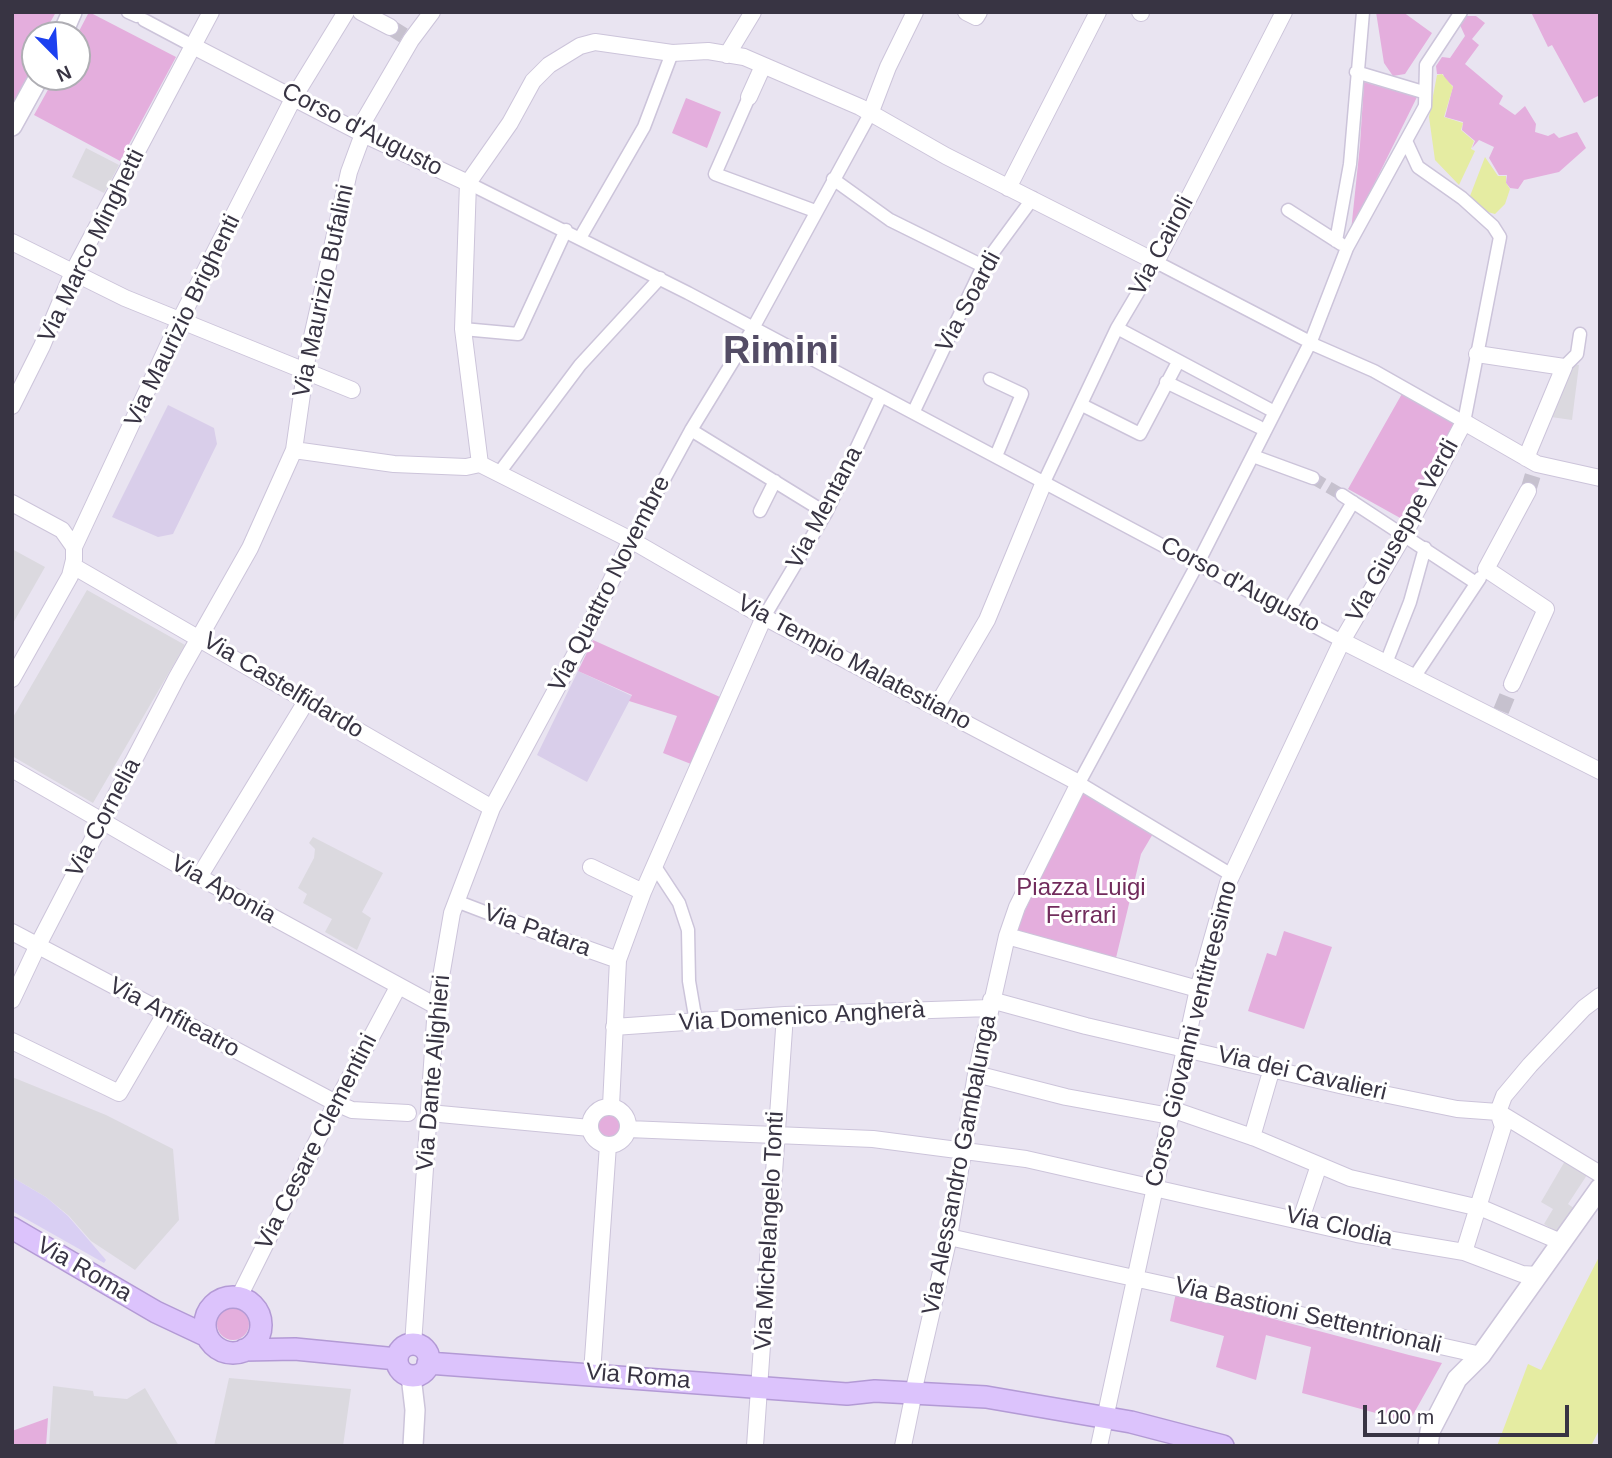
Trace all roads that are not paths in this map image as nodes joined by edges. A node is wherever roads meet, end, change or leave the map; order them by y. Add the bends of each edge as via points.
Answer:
1 (211, 12) edge
2 (346, 12) edge
3 (361, 12) edge
4 (432, 12) edge
5 (753, 12) edge
6 (915, 12) edge
7 (966, 12) edge
8 (979, 12) edge
9 (1098, 12) edge
10 (1284, 12) edge
11 (1363, 12) edge
12 (1461, 12) edge
13 (136, 16) edge
14 (390, 27) tunnel mouth
15 (193, 46) junction
16 (672, 53) junction
17 (727, 55) junction
18 (763, 66) junction
19 (1356, 72) junction
20 (31, 91) edge
21 (1423, 92) junction
22 (294, 97) junction
23 (749, 97) joint
24 (870, 114) junction
25 (12, 126) edge
26 (360, 132) junction
27 (1407, 142) junction
28 (833, 178) junction
29 (468, 183) junction
30 (1008, 188) junction
31 (1033, 198) junction
32 (1288, 210) dead end
33 (815, 211) junction
34 (566, 230) junction
35 (580, 238) junction
36 (12, 242) edge
37 (1342, 244) junction
38 (1156, 262) junction
39 (982, 266) junction
40 (73, 272) junction
41 (660, 278) junction
42 (180, 320) junction
43 (1116, 328) junction
44 (463, 329) junction
45 (752, 330) junction
46 (1580, 334) dead end
47 (1310, 342) junction
48 (1478, 354) junction
49 (1178, 362) junction
50 (1564, 367) junction
51 (305, 372) junction
52 (990, 379) dead end
53 (1166, 382) junction
54 (352, 390) dead end
55 (881, 396) junction
56 (1082, 405) junction
57 (12, 406) edge
58 (1269, 409) dead end
59 (914, 411) junction
60 (1464, 422) junction
61 (1259, 427) dead end
62 (691, 430) junction
63 (295, 450) junction
64 (996, 456) junction
65 (1252, 456) junction
66 (1530, 461) junction
67 (480, 464) junction
68 (499, 473) junction
69 (1312, 477) tunnel mouth
70 (1600, 478) edge
71 (775, 481) junction
72 (1044, 482) junction
73 (1528, 491) tunnel mouth
74 (1342, 495) tunnel mouth
75 (1353, 502) junction
76 (12, 503) edge
77 (760, 511) dead end
78 (827, 513) junction
79 (1405, 533) junction
80 (631, 540) junction
81 (1425, 548) junction
82 (74, 557) junction
83 (1198, 562) junction
84 (1486, 569) junction
85 (1476, 583) junction
86 (1289, 610) junction
87 (764, 617) junction
88 (199, 636) junction
89 (1342, 641) junction
90 (1386, 663) junction
91 (1415, 676) junction
92 (12, 679) edge
93 (1513, 684) tunnel mouth
94 (307, 700) junction
95 (936, 707) junction
96 (12, 769) edge
97 (1600, 771) edge
98 (1079, 783) junction
99 (492, 808) junction
100 (104, 821) junction
101 (654, 865) junction
102 (591, 867) dead end
103 (1230, 874) junction
104 (199, 877) junction
105 (643, 892) junction
106 (456, 901) junction
107 (511, 922) joint
108 (12, 932) edge
109 (1007, 936) junction
110 (37, 947) junction
111 (618, 960) junction
112 (398, 987) junction
113 (1198, 989) junction
114 (1600, 996) edge
115 (12, 1000) edge
116 (990, 1004) junction
117 (436, 1006) junction
118 (165, 1014) junction
119 (785, 1015) junction
120 (696, 1022) junction
121 (614, 1027) junction
122 (12, 1041) edge
123 (1185, 1047) junction
124 (1272, 1068) junction
125 (976, 1074) junction
126 (335, 1103) junction
127 (611, 1106) junction
128 (1498, 1112) junction
129 (408, 1113) dead end
130 (429, 1113) junction
131 (1170, 1113) junction
132 (590, 1128) junction
133 (628, 1129) junction
134 (775, 1134) junction
135 (1252, 1137) junction
136 (608, 1145) junction
137 (964, 1149) junction
138 (1319, 1165) junction
139 (1600, 1174) edge
140 (1154, 1186) junction
141 (1600, 1188) edge
142 (1479, 1208) junction
143 (1301, 1219) junction
144 (12, 1228) edge
145 (949, 1237) junction
146 (1561, 1242) junction
147 (1464, 1252) junction
148 (1136, 1277) junction
149 (1530, 1279) junction
150 (239, 1297) junction
151 (208, 1311) junction
152 (156, 1312) junction
153 (261, 1322) junction
154 (207, 1336) junction
155 (413, 1345) junction
156 (295, 1349) junction
157 (244, 1350) junction
158 (1481, 1355) junction
159 (397, 1359) junction
160 (428, 1363) junction
161 (592, 1373) junction
162 (411, 1376) junction
163 (761, 1388) junction
164 (913, 1398) junction
165 (1104, 1418) junction
166 (413, 1446) edge
167 (755, 1446) edge
168 (903, 1446) edge
169 (1099, 1446) edge
170 (1223, 1446) edge
171 (1427, 1446) edge

1 - 15 street, Via Marco Minghetti
2 - 22 street, Via Maurizio Brighenti
3 - 14 street
4 - 26 street, Via Maurizio Bufalini via 409,39
5 - 17 street
6 - 24 street
7 - 8 street via 976,17
9 - 30 street
10 - 38 street, Via Cairoli
11 - 19 street
12 - 21 street via 1426,65
13 - 15 street, Corso d'Augusto
15 - 22 street, Corso d'Augusto
15 - 40 street, Via Marco Minghetti
16 - 17 street
16 - 29 street via 595,42 549,65 533,81
16 - 35 street via 644,127
17 - 18 street
18 - 23 street
18 - 24 street
19 - 21 street
19 - 37 street
20 - 25 street
21 - 27 street via 1425,106
22 - 26 street, Corso d'Augusto
22 - 42 street, Via Maurizio Brighenti
23 - 33 street via 715,174
24 - 28 street, Via Quattro Novembre
24 - 30 street
26 - 29 street, Corso d'Augusto
26 - 51 street, Via Maurizio Bufalini
27 - 37 street
27 - 48 street via 1418,167 1462,198 1500,237
28 - 33 street, Via Quattro Novembre
28 - 39 street via 890,220
29 - 34 street, Corso d'Augusto
29 - 44 street
30 - 31 street
31 - 38 street
31 - 39 street, Via Soardi
32 - 37 street
33 - 45 street, Via Quattro Novembre
34 - 35 street, Corso d'Augusto
34 - 44 street via 518,334
35 - 41 street, Corso d'Augusto
36 - 40 street
37 - 47 street
38 - 43 street, Via Cairoli
38 - 47 street
39 - 59 street, Via Soardi
40 - 42 street
40 - 57 street, Via Marco Minghetti
41 - 45 street, Corso d'Augusto
41 - 68 street via 645,289 580,365
42 - 51 street
42 - 82 street, Via Maurizio Brighenti
43 - 49 street
43 - 56 street, Via Cairoli
44 - 67 street
45 - 55 street, Corso d'Augusto
45 - 62 street, Via Quattro Novembre
46 - 50 street via 1577,354
47 - 60 street
47 - 65 street
48 - 50 street
48 - 60 street
49 - 53 street
49 - 58 street
50 - 66 street
51 - 54 street
51 - 63 street, Via Maurizio Bufalini
52 - 64 street via 1022,394
53 - 56 street via 1140,434
53 - 61 street
55 - 59 street, Corso d'Augusto
55 - 78 street, Via Mentana
56 - 72 street, Via Cairoli
59 - 64 street, Corso d'Augusto
60 - 66 street
60 - 79 street, Via Giuseppe Verdi
62 - 71 street
62 - 80 street, Via Quattro Novembre
63 - 67 street via 394,464
63 - 88 street, Via Maurizio Bufalini via 250,548
64 - 72 street, Corso d'Augusto
65 - 69 street
65 - 83 street
66 - 70 street
67 - 68 street, Via Tempio Malatestiano
68 - 80 street, Via Tempio Malatestiano
71 - 77 street
71 - 78 street
72 - 83 street, Corso d'Augusto
72 - 95 street via 987,620
73 - 84 street
74 - 75 street
75 - 79 street
75 - 86 street
76 - 82 street, Via Castelfidardo via 62,530
78 - 87 street, Via Mentana
79 - 81 street
79 - 89 street, Via Giuseppe Verdi
80 - 87 street, Via Tempio Malatestiano
80 - 99 street, Via Quattro Novembre
81 - 85 street
81 - 90 street
82 - 88 street, Via Castelfidardo
82 - 92 street, Via Maurizio Brighenti
83 - 86 street, Corso d'Augusto
83 - 98 street
84 - 85 street
84 - 93 street via 1546,609
85 - 91 street
86 - 89 street, Corso d'Augusto
87 - 95 street, Via Tempio Malatestiano
87 - 101 street
88 - 94 street, Via Castelfidardo
88 - 100 street, Via Cornelia
89 - 90 street, Corso d'Augusto
89 - 103 street, Corso Giovanni ventitreesimo
90 - 91 street, Corso d'Augusto
91 - 97 street, Corso d'Augusto
94 - 99 street, Via Castelfidardo
94 - 104 street
95 - 98 street, Via Tempio Malatestiano
96 - 100 street, Via Aponia
98 - 103 street
98 - 109 street
99 - 106 street, Via Dante Alighieri
100 - 104 street, Via Aponia
100 - 110 street, Via Cornelia
101 - 105 street
101 - 120 street via 679,903 688,930 688,981
102 - 105 street
103 - 113 street, Corso Giovanni ventitreesimo
104 - 112 street, Via Aponia
105 - 111 street
106 - 107 street, Via Patara
106 - 117 street, Via Dante Alighieri
107 - 111 street, Via Patara
108 - 110 street, Via Anfiteatro
109 - 113 street
109 - 116 street, Via Alessandro Gambalunga
110 - 115 street, Via Cornelia
110 - 118 street, Via Anfiteatro
111 - 121 street
112 - 117 street, Via Aponia
112 - 126 street, Via Cesare Clementini
113 - 123 street, Corso Giovanni ventitreesimo
114 - 128 street via 1512,1085 1498,1104
116 - 119 street, Via Domenico Angherà
116 - 123 street, Via dei Cavalieri
116 - 125 street, Via Alessandro Gambalunga
117 - 130 street, Via Dante Alighieri
118 - 122 street via 118,1093
118 - 126 street, Via Anfiteatro
119 - 120 street, Via Domenico Angherà
119 - 134 street, Via Michelangelo Tonti
120 - 121 street, Via Domenico Angherà
121 - 127 street
123 - 124 street, Via dei Cavalieri
123 - 131 street, Corso Giovanni ventitreesimo
124 - 128 street, Via dei Cavalieri via 1457,1109
124 - 135 street
125 - 131 street via 1066,1097
125 - 137 street, Via Alessandro Gambalunga
126 - 129 street, Via Anfiteatro via 352,1110
126 - 150 street, Via Cesare Clementini
127 - 132 street via 593,1115
127 - 133 street via 626,1116
128 - 139 street, Via dei Cavalieri
128 - 142 street via 1503,1127
130 - 132 street
130 - 155 street, Via Dante Alighieri
131 - 135 street
131 - 140 street, Corso Giovanni ventitreesimo
132 - 136 street via 598,1142
133 - 134 street, Via Clodia
133 - 136 street via 623,1139
134 - 137 street, Via Clodia
134 - 163 street, Via Michelangelo Tonti
135 - 138 street
136 - 161 street
137 - 140 street, Via Clodia
137 - 145 street, Via Alessandro Gambalunga
138 - 142 street via 1350,1178
138 - 143 street
140 - 143 street, Via Clodia
140 - 148 street, Corso Giovanni ventitreesimo
141 - 146 street, Via Bastioni Settentrionali
142 - 146 street
142 - 147 street
143 - 147 street, Via Clodia via 1357,1234
144 - 152 main road, Via Roma
145 - 148 street, Via Bastioni Settentrionali
145 - 164 street, Via Alessandro Gambalunga
146 - 149 street, Via Bastioni Settentrionali
147 - 149 street, Via Clodia
148 - 158 street, Via Bastioni Settentrionali
148 - 165 street, Corso Giovanni ventitreesimo
149 - 158 street, Via Bastioni Settentrionali
150 - 151 main road via 221,1299
150 - 153 main road via 254,1306
151 - 152 main road, Via Roma
151 - 154 main road
152 - 154 main road, Via Roma
153 - 156 main road via 272,1337
153 - 157 main road via 257,1339
154 - 157 main road via 227,1352
155 - 159 main road via 404,1347
155 - 160 main road via 423,1348
156 - 157 main road
156 - 159 main road
158 - 171 street, Via Bastioni Settentrionali via 1457,1379
159 - 162 main road via 402,1372
160 - 161 main road, Via Roma
160 - 162 main road via 421,1374
161 - 163 main road, Via Roma
162 - 166 street
163 - 164 main road, Via Roma via 847,1394 872,1401
163 - 167 street, Via Michelangelo Tonti
164 - 165 main road, Via Roma via 986,1406 1012,1403
164 - 168 street, Via Alessandro Gambalunga
165 - 169 street, Corso Giovanni ventitreesimo
165 - 170 main road, Via Roma

